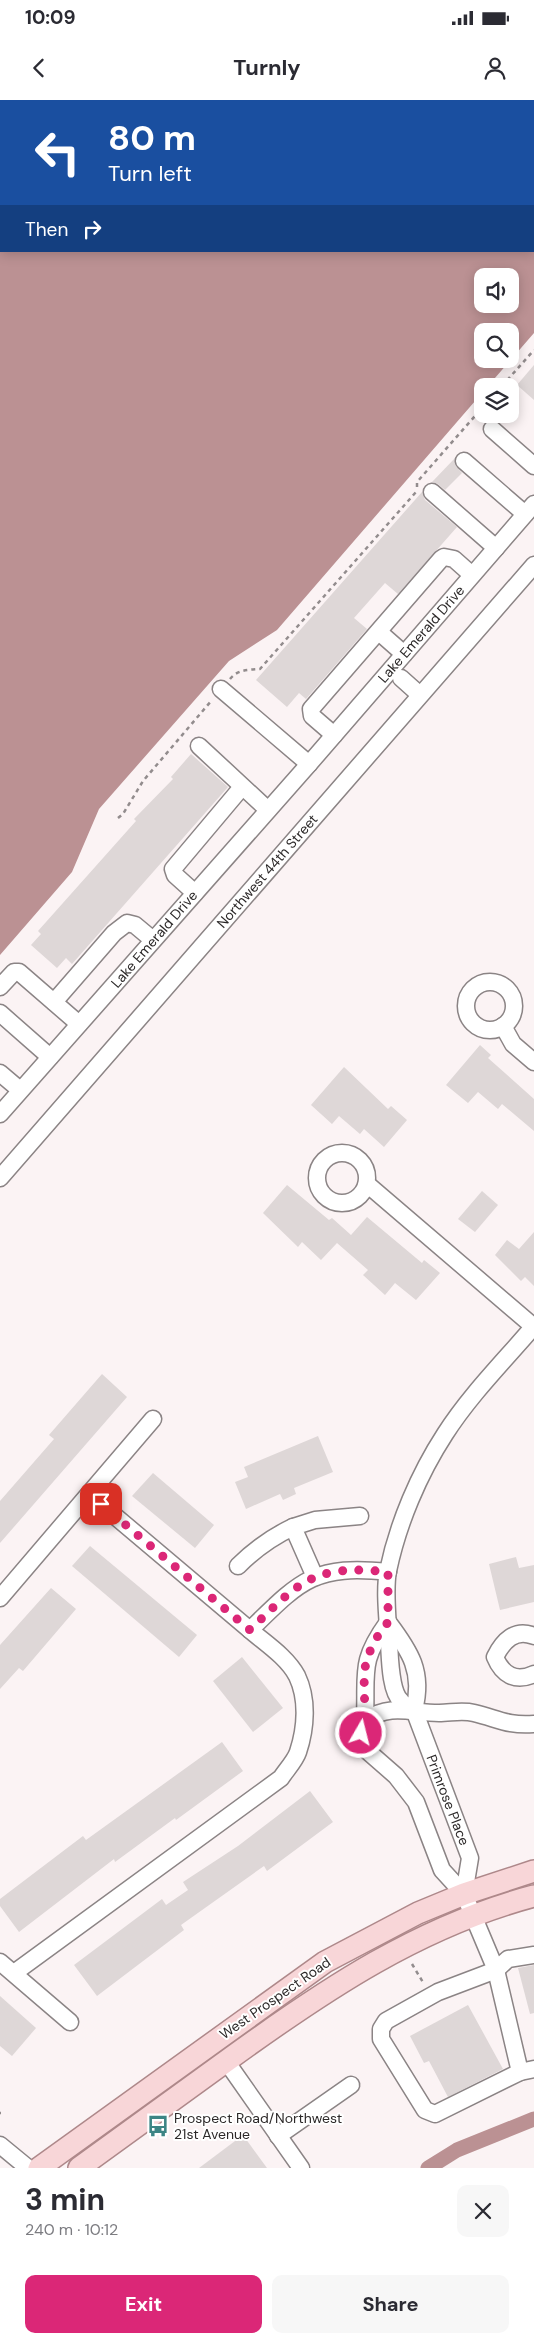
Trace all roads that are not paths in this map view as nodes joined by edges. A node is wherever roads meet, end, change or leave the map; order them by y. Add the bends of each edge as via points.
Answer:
1 (492, 429) dead end
2 (464, 461) dead end
3 (534, 466) edge
4 (432, 492) dead end
5 (529, 509) edge
6 (496, 548) junction
7 (534, 565) edge
8 (472, 575) junction
9 (379, 632) junction
10 (404, 654) junction
11 (401, 678) dead end
12 (221, 689) road end
13 (420, 695) junction
14 (334, 735) junction
15 (199, 746) dead end
16 (309, 764) junction
17 (242, 787) junction
18 (268, 810) junction
19 (194, 893) junction
20 (153, 940) junction
21 (0, 987) edge
22 (54, 1002) junction
23 (0, 1013) edge
24 (79, 1024) junction
25 (503, 1026) dead end
26 (50, 1057) junction
27 (534, 1062) edge
28 (0, 1073) edge
29 (20, 1090) junction
30 (0, 1114) edge
31 (0, 1178) edge
32 (367, 1184) dead end
33 (534, 1326) edge
34 (153, 1419) dead end
35 (90, 1495) junction
36 (360, 1516) dead end
37 (293, 1527) junction
38 (238, 1566) dead end
39 (388, 1572) junction
40 (315, 1577) junction
41 (0, 1598) edge
42 (388, 1622) junction
43 (250, 1630) junction
44 (534, 1636) edge
45 (534, 1674) edge
46 (414, 1710) junction
47 (365, 1720) junction
48 (534, 1724) edge
49 (534, 1871) edge
50 (464, 1894) junction
51 (534, 1896) edge
52 (474, 1916) junction
53 (534, 1955) edge
54 (0, 1962) edge
55 (496, 1970) junction
56 (14, 1974) junction
57 (70, 2022) dead end
58 (226, 2061) junction
59 (527, 2070) edge
60 (351, 2085) dead end
61 (278, 2136) junction
62 (0, 2145) edge
63 (28, 2168) edge
64 (39, 2168) edge
65 (79, 2168) edge
66 (301, 2168) edge

1 - 3 street
2 - 5 street
4 - 6 street
5 - 6 street, Lake Emerald Drive
6 - 8 street, Lake Emerald Drive
7 - 13 street, Northwest 44th Street
8 - 9 street via 454,560 444,557
8 - 10 street, Lake Emerald Drive
9 - 10 street
9 - 14 street via 311,709 312,716
10 - 14 street, Lake Emerald Drive
11 - 13 street
12 - 16 street
13 - 31 street, Northwest 44th Street
14 - 16 street, Lake Emerald Drive
15 - 17 street
16 - 18 street, Lake Emerald Drive
17 - 18 street
17 - 19 street via 173,869
18 - 19 street, Lake Emerald Drive
19 - 20 street, Lake Emerald Drive
20 - 22 street via 135,924 127,923 114,933
20 - 24 street, Lake Emerald Drive
21 - 22 street via 14,972 19,972
22 - 24 street
23 - 26 street
24 - 26 street, Lake Emerald Drive
25 - 27 street via 513,1044
26 - 29 street, Lake Emerald Drive
28 - 29 street
29 - 30 street, Lake Emerald Drive
32 - 33 street
33 - 39 street via 445,1434 416,1485
34 - 35 street
35 - 41 street
35 - 43 street
36 - 37 street via 315,1520
37 - 38 street via 253,1551
37 - 40 street
39 - 40 street via 336,1570
39 - 42 street
40 - 43 street via 284,1596
42 - 46 street via 408,1650 416,1671
42 - 46 street via 395,1691 400,1701
42 - 47 street via 367,1658 364,1673
43 - 56 street via 286,1661 296,1675 304,1698 304,1722 298,1753 281,1778
44 - 45 street via 526,1633 513,1635 502,1643 495,1657 500,1669 508,1675 521,1678
46 - 47 street via 393,1709
46 - 48 street via 474,1713 503,1723
46 - 50 street, Primrose Place via 470,1858
47 - 50 street via 361,1733 364,1748 396,1776 416,1802 442,1870
49 - 50 main road, West Prospect Road
50 - 52 street
50 - 64 main road, West Prospect Road via 394,1924 325,1962
51 - 52 main road, West Prospect Road
52 - 55 street
52 - 58 main road, West Prospect Road via 400,1948 346,1978
53 - 55 street via 508,1959
54 - 56 street
55 - 59 street
55 - 59 street via 438,1992 386,2021 381,2029 381,2039 430,2114
56 - 57 street
58 - 61 street
58 - 65 main road, West Prospect Road
60 - 61 street
61 - 66 street
62 - 63 street

